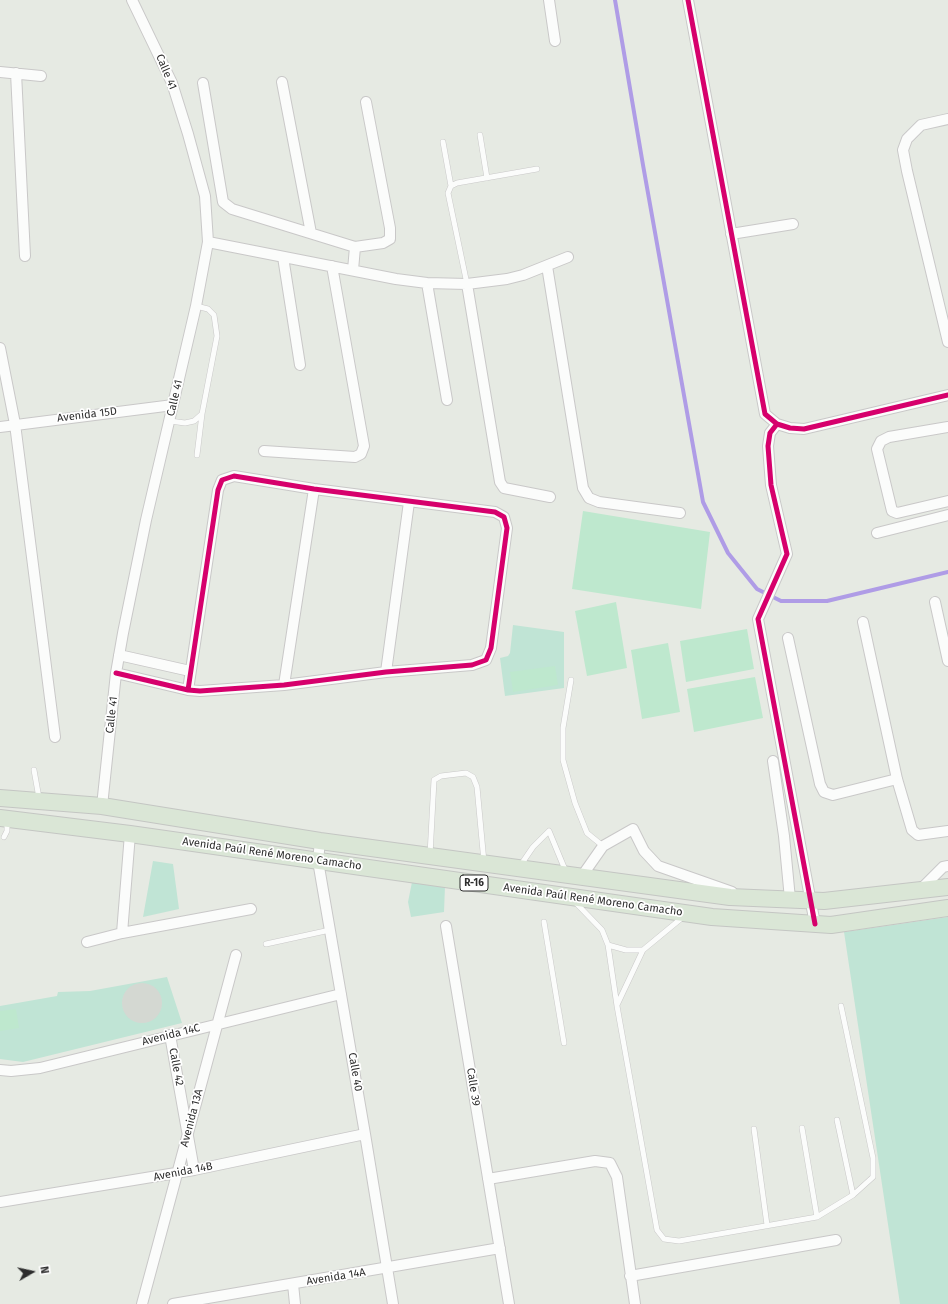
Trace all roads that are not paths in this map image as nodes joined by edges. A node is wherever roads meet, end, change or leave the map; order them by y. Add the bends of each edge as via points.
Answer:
1 (132, 0) edge
2 (549, 0) edge
3 (688, 0) edge
4 (554, 41) dead end
5 (0, 72) edge
6 (16, 73) junction
7 (41, 76) dead end
8 (282, 82) dead end
9 (203, 83) dead end
10 (366, 102) dead end
11 (948, 119) edge
12 (480, 135) dead end
13 (444, 142) dead end
14 (537, 169) dead end
15 (487, 178) junction
16 (451, 186) junction
17 (793, 224) dead end
18 (311, 233) junction
19 (731, 234) junction
20 (208, 242) junction
21 (355, 247) junction
22 (25, 256) dead end
23 (282, 257) junction
24 (568, 257) dead end
25 (332, 266) junction
26 (546, 266) junction
27 (353, 270) junction
28 (427, 283) junction
29 (467, 284) junction
30 (196, 306) junction
31 (948, 342) edge
32 (0, 348) edge
33 (300, 365) dead end
34 (948, 395) edge
35 (447, 400) dead end
36 (174, 405) junction
37 (202, 414) junction
38 (170, 420) junction
39 (15, 424) junction
40 (777, 424) junction
41 (0, 427) edge
42 (948, 427) edge
43 (264, 451) dead end
44 (197, 455) dead end
45 (314, 489) junction
46 (550, 497) dead end
47 (948, 501) edge
48 (409, 502) junction
49 (680, 512) dead end
50 (948, 515) edge
51 (877, 533) dead end
52 (935, 602) dead end
53 (863, 622) dead end
54 (788, 638) dead end
55 (119, 655) junction
56 (948, 661) edge
57 (190, 671) junction
58 (386, 672) junction
59 (116, 673) junction
60 (572, 680) dead end
61 (284, 685) junction
62 (188, 690) junction
63 (55, 737) dead end
64 (773, 761) dead end
65 (34, 770) dead end
66 (897, 779) junction
67 (0, 798) edge
68 (39, 800) junction
69 (102, 806) junction
70 (3, 819) edge
71 (948, 831) edge
72 (130, 834) junction
73 (4, 837) dead end
74 (320, 841) junction
75 (603, 846) junction
76 (430, 856) junction
77 (318, 861) junction
78 (484, 864) junction
79 (948, 866) edge
80 (520, 868) junction
81 (575, 875) junction
82 (948, 887) edge
83 (920, 890) junction
84 (571, 897) junction
85 (751, 898) junction
86 (790, 899) junction
87 (811, 900) junction
88 (948, 908) edge
89 (251, 909) dead end
90 (688, 913) junction
91 (544, 922) dead end
92 (815, 924) junction
93 (446, 926) dead end
94 (330, 930) junction
95 (122, 932) junction
96 (87, 942) dead end
97 (266, 944) dead end
98 (608, 945) junction
99 (643, 950) junction
100 (236, 955) dead end
101 (341, 994) junction
102 (617, 1006) junction
103 (840, 1006) dead end
104 (170, 1035) junction
105 (564, 1043) dead end
106 (0, 1070) edge
107 (837, 1120) dead end
108 (802, 1128) dead end
109 (754, 1129) dead end
110 (366, 1134) junction
111 (194, 1170) junction
112 (488, 1179) junction
113 (853, 1195) junction
114 (0, 1202) edge
115 (817, 1217) junction
116 (767, 1225) junction
117 (836, 1240) dead end
118 (500, 1248) junction
119 (387, 1269) junction
120 (630, 1276) junction
121 (293, 1284) junction
122 (195, 1302) edge
123 (142, 1304) edge
124 (173, 1304) edge
125 (295, 1304) edge
126 (393, 1304) edge
127 (509, 1304) edge
128 (635, 1304) edge

1 - 20 street, Calle 41 via 172,82 205,196
2 - 4 street
3 - 19 street
5 - 6 street
6 - 7 street
6 - 22 street
8 - 18 street
9 - 18 street via 223,202 232,208
10 - 21 street via 390,238 383,244
11 - 31 street via 921,125 907,139 903,150
12 - 15 lane
13 - 16 lane
14 - 15 lane
15 - 16 lane
16 - 29 lane via 448,193
17 - 19 street
18 - 21 street
19 - 40 street via 765,414
20 - 23 street
20 - 30 street, Calle 41
21 - 27 street
23 - 25 street
23 - 33 street
24 - 26 street
25 - 27 street
25 - 43 street via 364,446 361,454 355,457
26 - 29 street via 515,278
26 - 49 street via 583,488 589,498 598,502
27 - 28 street
28 - 29 street
28 - 35 street
29 - 46 street via 500,482 504,488
30 - 36 street, Calle 41
30 - 37 lane via 208,309 214,315 217,336
32 - 39 street
34 - 40 street via 811,428 790,428
36 - 38 street, Calle 41
36 - 39 street, Avenida 15D
37 - 38 lane via 194,421 185,423
37 - 44 lane
38 - 55 street, Calle 41 via 146,520
39 - 41 street, Avenida 15D
39 - 63 street
40 - 87 street via 770,433 768,446 771,485 787,554 758,619
42 - 47 street via 889,437 882,441 877,449 892,512
45 - 48 street
45 - 57 street via 234,476 222,480 218,490
45 - 61 street
48 - 58 street
48 - 58 street via 495,512 504,516 507,528 491,648 486,660 472,665
50 - 51 street
52 - 56 street
53 - 66 street
54 - 66 street via 820,784 824,792 833,795
55 - 57 street
55 - 59 street, Calle 41
57 - 62 street
58 - 61 street
59 - 62 street
59 - 69 street, Calle 41
60 - 75 lane via 563,728 563,760 575,803 587,833
61 - 62 street
64 - 86 street
65 - 68 lane
66 - 71 street via 912,830 918,835
67 - 68 main road, Avenida Paúl René Moreno Camacho / R-16
68 - 69 main road, Avenida Paúl René Moreno Camacho / R-16
69 - 74 main road, Avenida Paúl René Moreno Camacho / R-16
70 - 72 main road, Avenida Paúl René Moreno Camacho / R-16
70 - 73 lane via 7,831
72 - 77 main road, Avenida Paúl René Moreno Camacho / R-16
72 - 95 street
74 - 76 main road, Avenida Paúl René Moreno Camacho / R-16
74 - 77 street, Calle 40
75 - 81 street
75 - 85 street via 633,829 644,851 658,866
76 - 78 main road, Avenida Paúl René Moreno Camacho / R-16
76 - 78 lane via 434,780 441,776 466,773 473,777 477,787
77 - 84 main road, Avenida Paúl René Moreno Camacho / R-16
77 - 94 street, Calle 40
78 - 80 main road, Avenida Paúl René Moreno Camacho / R-16
79 - 83 street via 943,867
80 - 81 main road, Avenida Paúl René Moreno Camacho / R-16
80 - 81 lane via 527,854 549,831
81 - 85 main road, Avenida Paúl René Moreno Camacho / R-16
82 - 83 main road, Avenida Paúl René Moreno Camacho / R-16
83 - 87 main road, Avenida Paúl René Moreno Camacho / R-16 via 824,901
84 - 90 main road, Avenida Paúl René Moreno Camacho / R-16
84 - 98 lane via 602,930
85 - 86 main road, Avenida Paúl René Moreno Camacho / R-16
86 - 87 main road, Avenida Paúl René Moreno Camacho / R-16
87 - 92 street
88 - 92 main road, Avenida Paúl René Moreno Camacho / R-16 via 831,925
89 - 95 street
90 - 92 main road, Avenida Paúl René Moreno Camacho / R-16
90 - 99 lane
91 - 105 lane
93 - 112 street, Calle 39
94 - 97 lane
94 - 101 street, Calle 40
95 - 96 street
98 - 99 lane via 626,950
98 - 102 lane
99 - 102 lane
100 - 123 street, Avenida 13A
101 - 104 street, Avenida 14C
101 - 110 street, Calle 40
102 - 116 lane via 657,1230 664,1239 679,1241
103 - 113 lane via 874,1158 872,1177
104 - 106 street, Avenida 14C via 40,1068
104 - 111 street, Calle 42
107 - 113 lane
108 - 115 lane
109 - 116 lane
110 - 111 street, Avenida 14B
110 - 119 street, Calle 40
111 - 114 street, Avenida 14B
112 - 118 street, Calle 39
112 - 120 street via 595,1161 610,1163 617,1177
113 - 115 lane
115 - 116 lane
117 - 120 street
118 - 119 street, Avenida 14A
118 - 127 street, Calle 39
119 - 121 street, Avenida 14A
119 - 126 street, Calle 40
120 - 128 street
121 - 122 street, Avenida 14A
121 - 125 street
122 - 124 street, Avenida 14A

